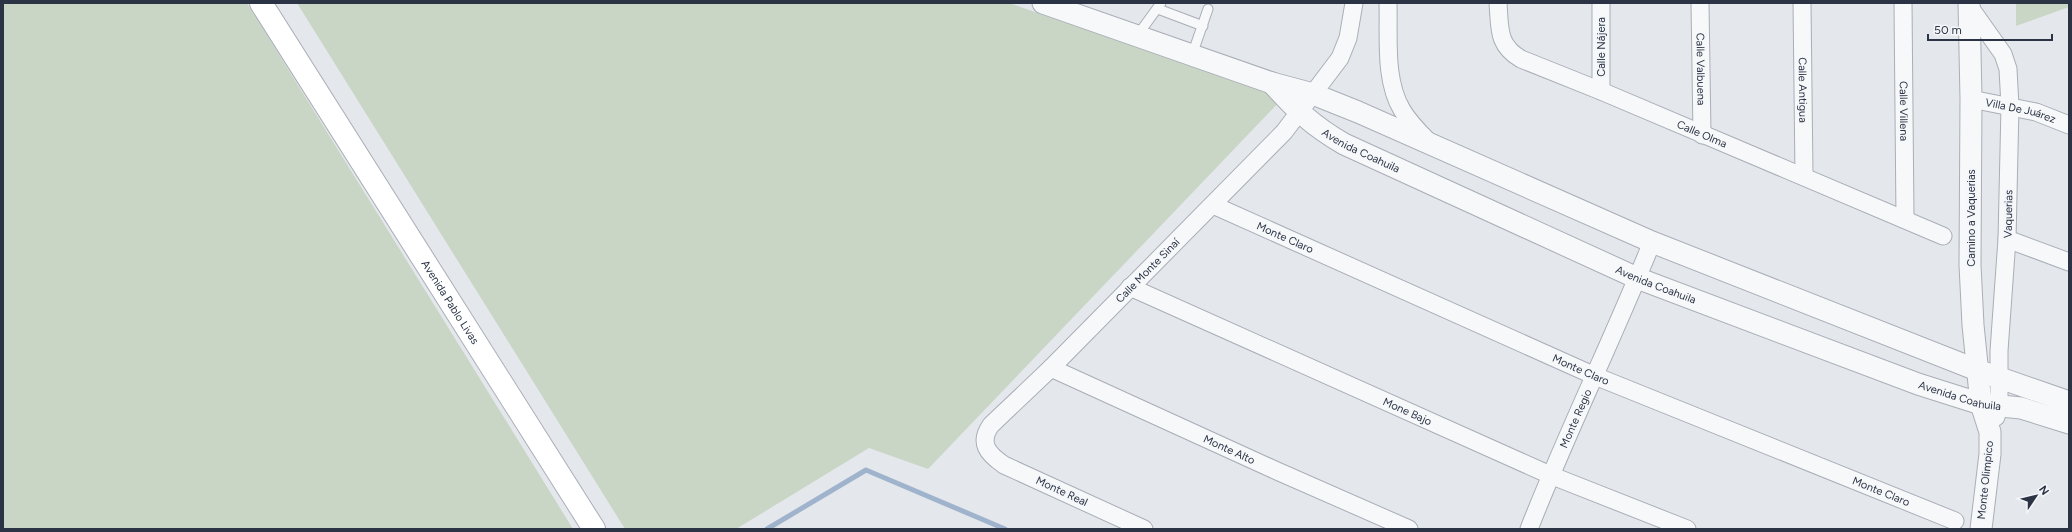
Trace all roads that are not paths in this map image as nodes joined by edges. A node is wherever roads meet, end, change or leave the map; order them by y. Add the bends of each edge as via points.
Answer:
1 (261, 3) edge
2 (275, 3) edge
3 (1042, 3) edge
4 (1354, 3) edge
5 (1388, 3) edge
6 (1498, 3) edge
7 (1601, 3) edge
8 (1700, 3) edge
9 (1802, 3) edge
10 (1903, 3) edge
11 (1969, 4) edge
12 (1160, 6) edge
13 (1208, 9) dead end
14 (1202, 26) junction
15 (1137, 36) junction
16 (1192, 55) junction
17 (306, 76) junction
18 (1272, 83) junction
19 (1601, 91) junction
20 (1313, 94) junction
21 (1971, 99) junction
22 (2010, 106) junction
23 (1299, 113) junction
24 (2069, 124) edge
25 (1702, 134) junction
26 (1434, 147) junction
27 (1804, 176) junction
28 (1213, 205) junction
29 (1905, 218) junction
30 (1943, 236) dead end
31 (2007, 239) junction
32 (1652, 242) junction
33 (2069, 262) edge
34 (1637, 278) junction
35 (1130, 287) junction
36 (1051, 368) junction
37 (1977, 370) junction
38 (1595, 376) junction
39 (1999, 378) junction
40 (2069, 402) edge
41 (1990, 405) junction
42 (2069, 423) edge
43 (1990, 432) joint
44 (985, 445) joint
45 (1550, 475) junction
46 (1955, 520) dead end
47 (594, 529) edge
48 (1144, 529) edge
49 (1409, 529) edge
50 (1529, 529) edge
51 (1687, 529) edge
52 (1982, 529) edge

1 - 17 main road, Avenida Pablo Livas
2 - 17 main road, Avenida Pablo Livas
3 - 15 street, Avenida Coahuila
4 - 20 street, Calle Monte Sinaí via 1348,38 1340,58
5 - 26 street via 1393,87 1402,110
6 - 19 street, Calle Olma via 1500,32 1510,53
7 - 19 street, Calle Nájera
8 - 25 street, Calle Valbuena
9 - 27 street, Calle Antigua
10 - 29 street, Calle Villena
11 - 21 street, Camino a Vaquerias
11 - 22 street, Vaquerias via 2003,54 2008,69
12 - 14 lane
12 - 15 lane
13 - 14 lane
14 - 16 lane
15 - 16 street, Avenida Coahuila
16 - 18 street, Avenida Coahuila
17 - 47 main road, Avenida Pablo Livas
18 - 20 street, Avenida Coahuila
18 - 23 street, Avenida Coahuila
19 - 25 street, Calle Olma
20 - 23 street, Calle Monte Sinaí
20 - 26 street, Avenida Coahuila
21 - 22 street, Villa De Juárez
21 - 37 street, Camino a Vaquerias via 1970,265
22 - 24 street, Villa De Juárez
22 - 31 street, Vaquerias
23 - 28 street, Calle Monte Sinaí via 1284,132
23 - 34 street, Avenida Coahuila via 1344,144
25 - 27 street, Calle Olma
26 - 32 street, Avenida Coahuila
27 - 29 street, Calle Olma
28 - 35 street, Calle Monte Sinaí
28 - 38 street, Monte Claro
29 - 30 street, Calle Olma
31 - 33 street
31 - 39 street, Vaquerias
32 - 34 street, Monte Regio
32 - 37 street, Avenida Coahuila
34 - 38 street, Monte Regio
34 - 41 street, Avenida Coahuila via 1918,384
35 - 36 street, Calle Monte Sinaí
35 - 45 street, Mone Bajo
36 - 44 street, Calle Monte Sinaí via 991,425 984,436
36 - 49 street, Monte Alto
37 - 39 street, Avenida Coahuila
37 - 41 street, Camino a Vaquerias
38 - 45 street, Monte Regio
38 - 46 street, Monte Claro
39 - 40 street, Avenida Coahuila
39 - 41 street, Vaquerias
41 - 42 street, Avenida Coahuila via 2021,408
41 - 43 street, Camino a Vaquerias
43 - 52 street, Monte Olimpico
44 - 48 street, Monte Real via 990,454 1004,465
45 - 50 street, Monte Regio
45 - 51 street, Mone Bajo

